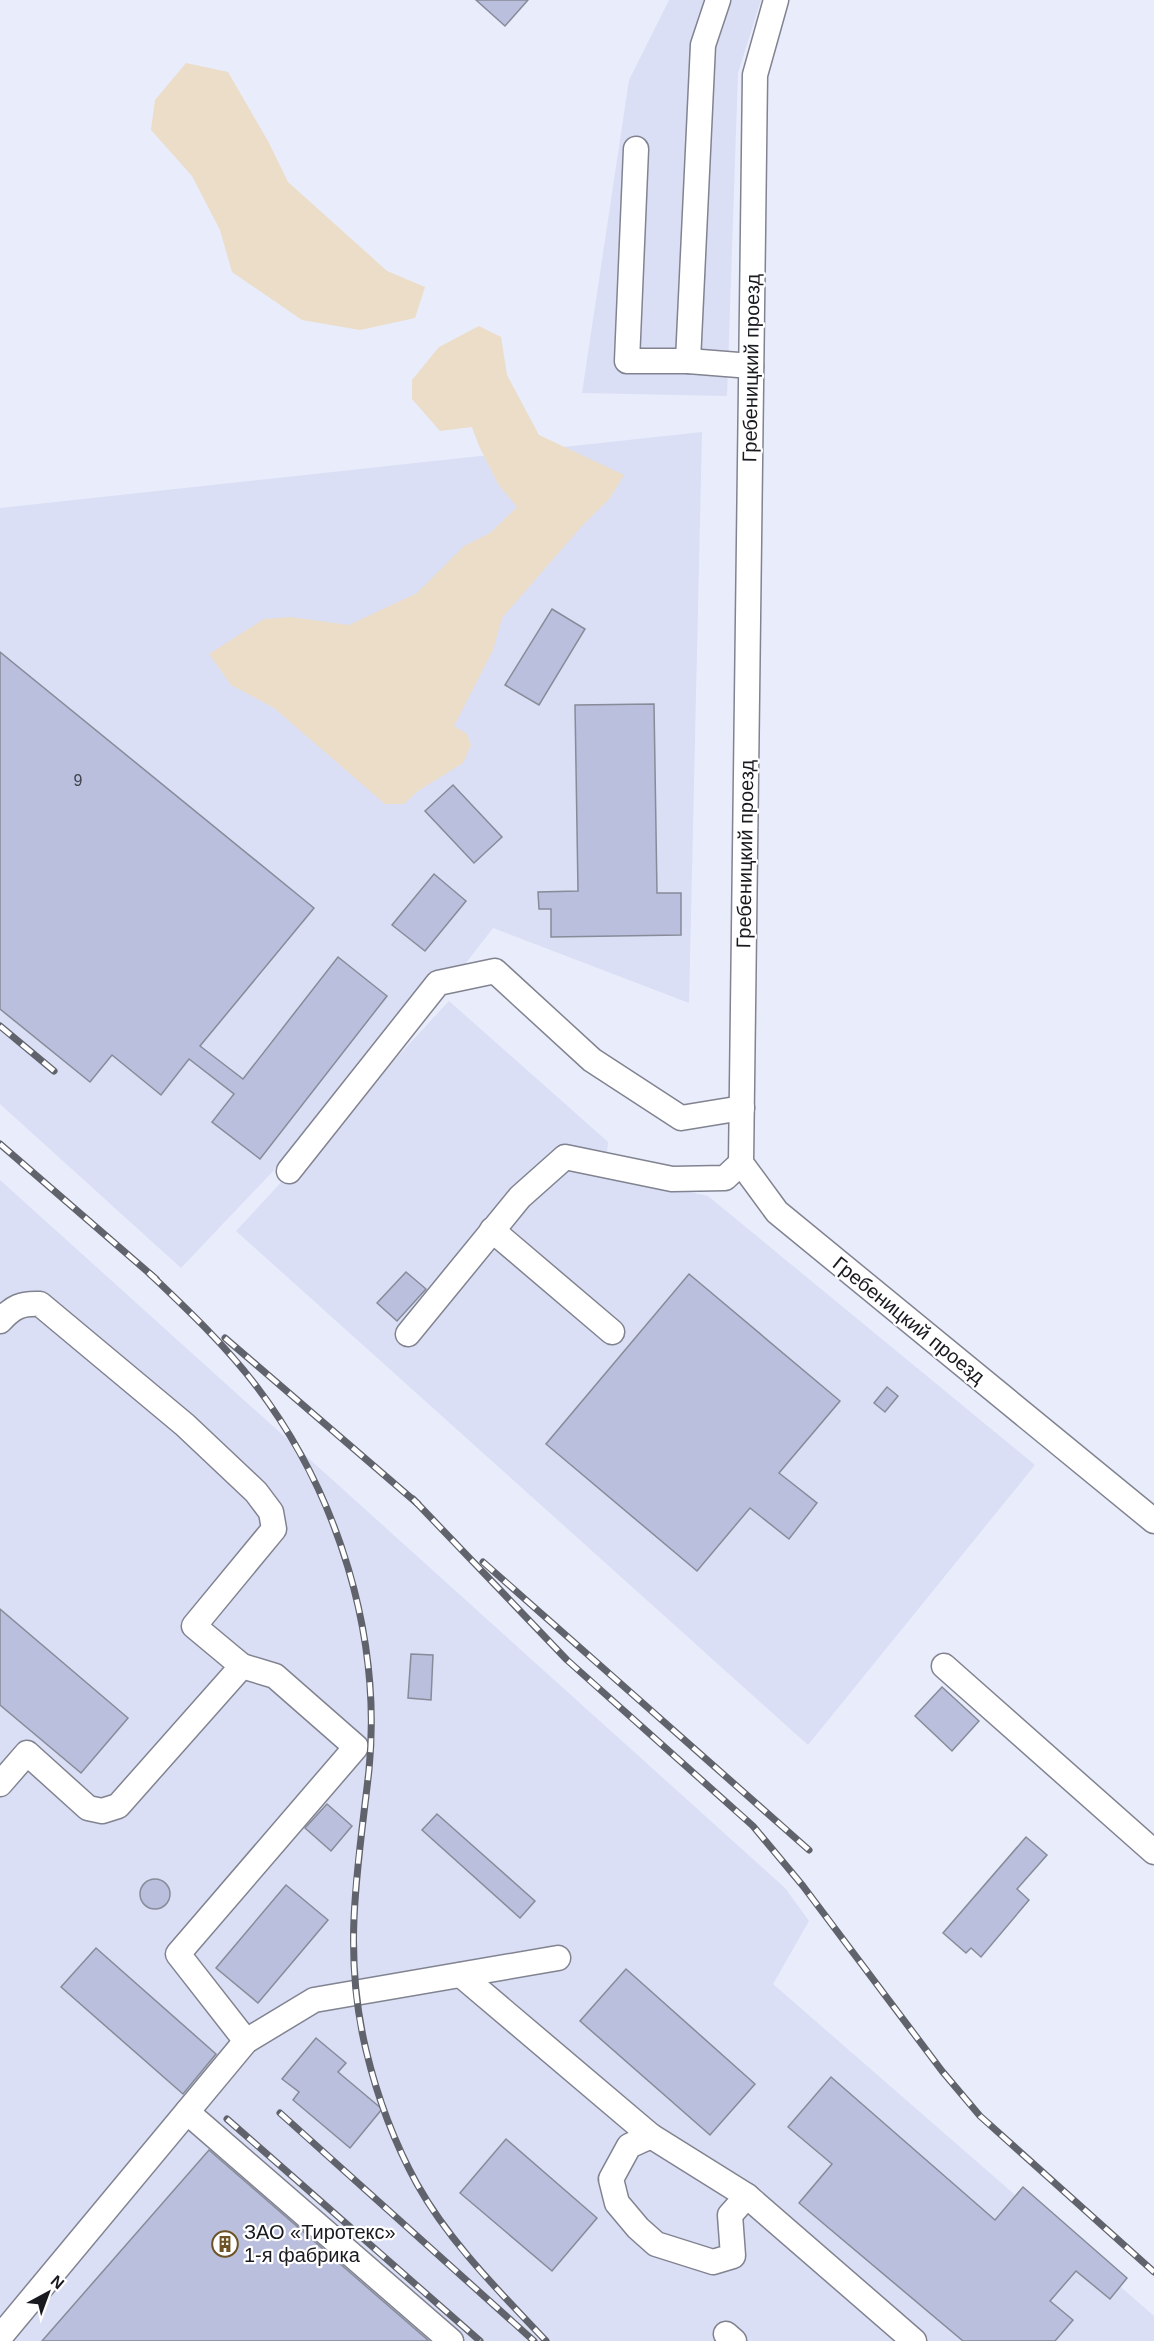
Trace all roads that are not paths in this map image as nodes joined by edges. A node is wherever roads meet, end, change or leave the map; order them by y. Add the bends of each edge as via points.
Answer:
1 (718, 0) edge
2 (776, 0) edge
3 (636, 149) dead end
4 (688, 361) junction
5 (751, 366) junction
6 (742, 1108) junction
7 (741, 1163) junction
8 (289, 1171) dead end
9 (492, 1230) junction
10 (0, 1321) edge
11 (612, 1332) dead end
12 (408, 1334) dead end
13 (1154, 1521) edge
14 (242, 1666) junction
15 (944, 1666) dead end
16 (0, 1784) edge
17 (1154, 1851) edge
18 (558, 1958) dead end
19 (461, 1976) junction
20 (246, 2041) junction
21 (187, 2112) junction
22 (651, 2136) junction
23 (747, 2196) junction
24 (0, 2337) edge
25 (451, 2341) edge
26 (914, 2341) edge

1 - 4 street via 703,45
2 - 5 street, Гребеницкий проезд via 754,75
3 - 4 street via 627,361
4 - 5 street
5 - 6 street, Гребеницкий проезд
6 - 7 street, Гребеницкий проезд
6 - 8 street via 681,1118 592,1060 495,971 438,982
7 - 9 street via 725,1178 672,1179 565,1157 519,1197
7 - 13 street, Гребеницкий проезд via 777,1212
9 - 11 street
9 - 12 street
10 - 14 street via 22,1303 40,1304 185,1425 256,1492 271,1512 274,1528 194,1626
14 - 16 street via 118,1806 102,1811 88,1808 27,1753
14 - 20 street via 275,1676 356,1747 178,1954
15 - 17 street
18 - 19 street
19 - 20 street via 314,2000
19 - 22 street
20 - 21 street
21 - 24 street
21 - 25 street
22 - 23 street
22 - 23 street via 629,2146 611,2179 617,2203 656,2244 713,2262 733,2256 730,2216
23 - 26 street

